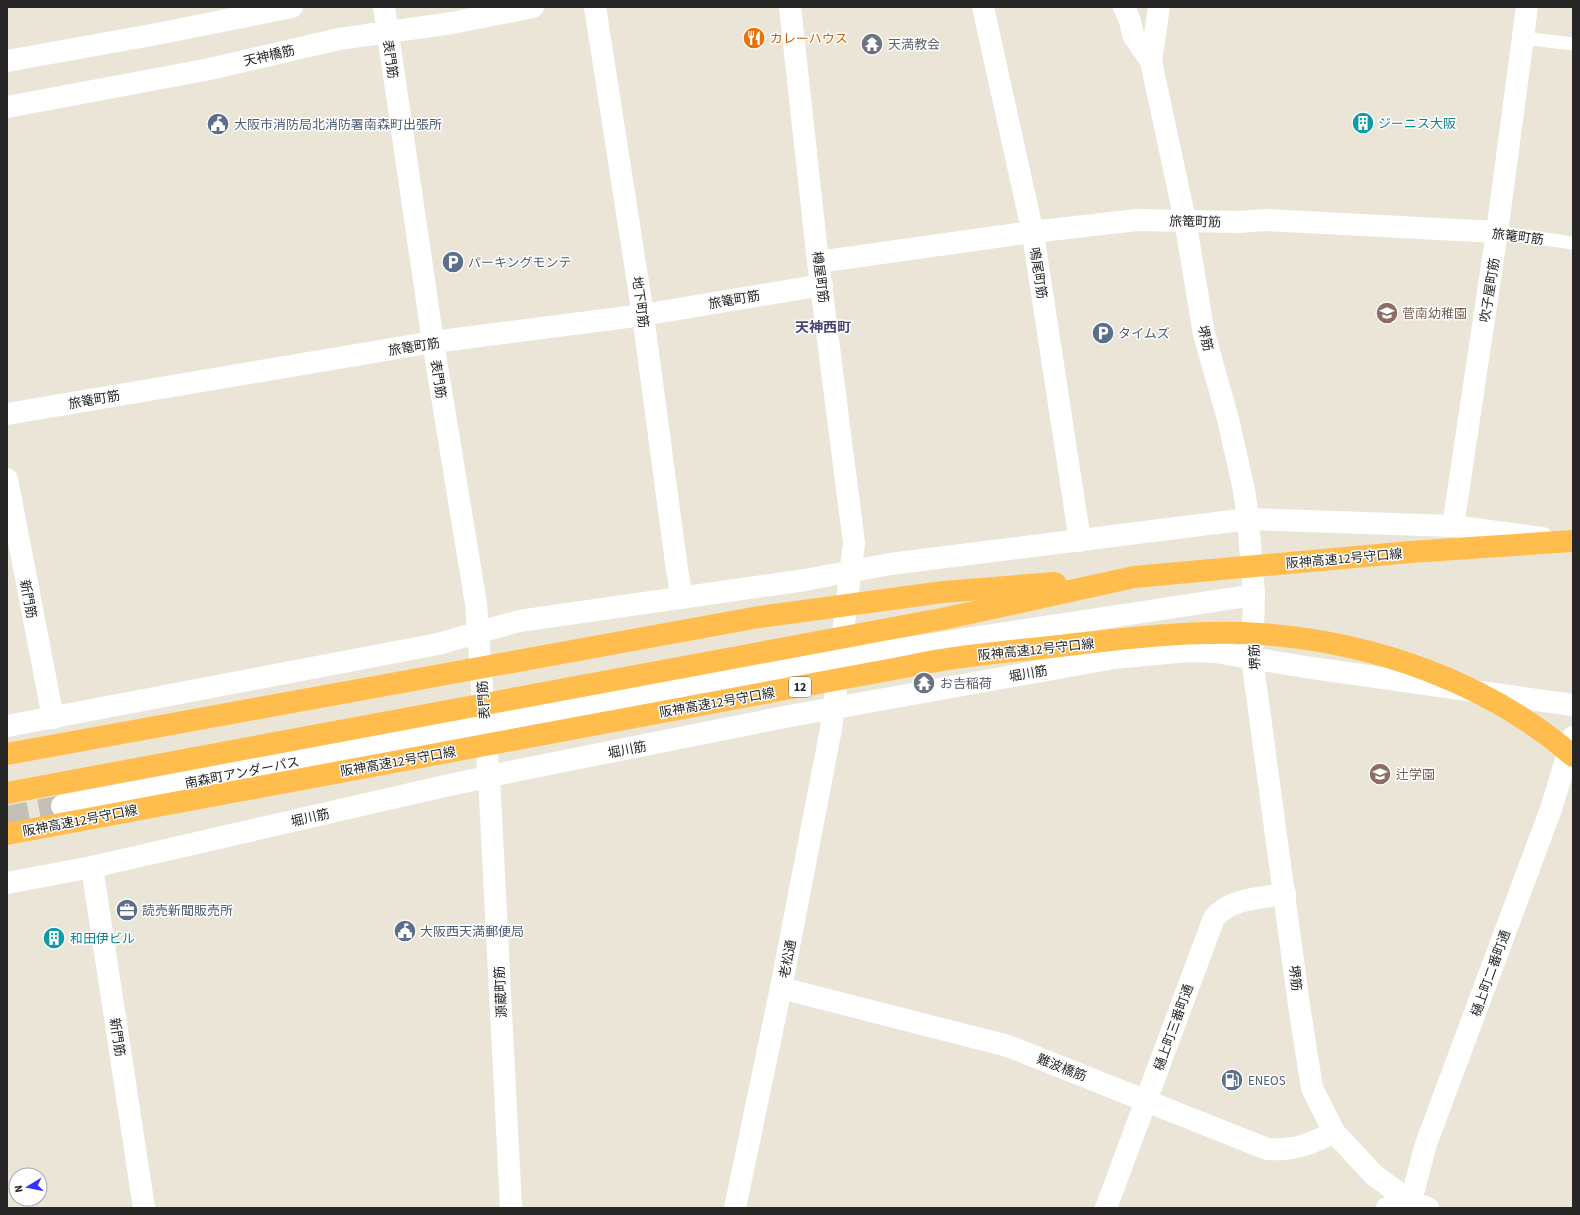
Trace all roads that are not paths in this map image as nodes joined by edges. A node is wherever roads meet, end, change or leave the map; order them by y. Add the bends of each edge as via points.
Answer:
1 (292, 7) edge
2 (384, 7) edge
3 (533, 7) edge
4 (595, 7) edge
5 (790, 7) edge
6 (983, 7) edge
7 (1124, 7) edge
8 (1158, 7) edge
9 (1527, 7) edge
10 (387, 32) junction
11 (1523, 38) junction
12 (1573, 44) edge
13 (7, 61) edge
14 (1151, 61) junction
15 (7, 107) edge
16 (1185, 220) junction
17 (1032, 232) junction
18 (1497, 232) junction
19 (1573, 243) edge
20 (818, 262) junction
21 (822, 285) junction
22 (643, 315) junction
23 (433, 342) junction
24 (7, 414) edge
25 (7, 479) edge
26 (1248, 520) junction
27 (1453, 526) junction
28 (1080, 541) junction
29 (1573, 542) edge
30 (851, 571) junction
31 (1134, 577) junction
32 (1254, 595) junction
33 (682, 598) junction
34 (478, 633) junction
35 (1252, 658) junction
36 (840, 659) junction
37 (1573, 705) edge
38 (834, 709) junction
39 (53, 718) junction
40 (7, 726) edge
41 (485, 726) junction
42 (1573, 737) edge
43 (7, 754) edge
44 (1573, 756) edge
45 (488, 777) junction
46 (7, 793) edge
47 (62, 806) tunnel mouth
48 (7, 834) edge
49 (92, 867) junction
50 (7, 883) edge
51 (1285, 894) junction
52 (781, 988) junction
53 (1146, 1100) junction
54 (1334, 1132) junction
55 (1416, 1206) edge
56 (144, 1208) edge
57 (511, 1208) edge
58 (735, 1208) edge
59 (1106, 1208) edge
60 (1387, 1208) edge

1 - 13 street
2 - 10 street, 表門筋
3 - 10 street, 天神橋筋 via 452,23
4 - 22 street, 地下町筋
5 - 20 street, 樽屋町筋
6 - 17 street, 鳴尾町筋
7 - 14 street, 堺筋 via 1133,35
8 - 14 street, 堺筋
9 - 11 street, 吹子屋町筋
10 - 15 street, 天神橋筋 via 339,39 210,69
10 - 23 street, 表門筋
11 - 12 lane
11 - 18 street, 吹子屋町筋
14 - 16 street, 堺筋
16 - 17 street, 旅篭町筋 via 1137,220
16 - 18 street, 旅篭町筋 via 1265,220
16 - 26 street, 堺筋 via 1204,334 1228,419
17 - 20 street, 旅篭町筋
17 - 28 street, 鳴尾町筋
18 - 19 lane, 旅篭町筋
18 - 27 street, 吹子屋町筋
20 - 21 street, 樽屋町筋
21 - 22 street, 旅篭町筋
21 - 30 street, 樽屋町筋 via 854,543
22 - 23 street, 旅篭町筋
22 - 33 street, 地下町筋
23 - 24 street, 旅篭町筋
23 - 34 street, 表門筋 via 476,604
25 - 39 street, 新門筋
26 - 27 street
26 - 28 street
26 - 32 street, 堺筋
27 - 29 street
28 - 30 street
29 - 31 highway, 阪神高速12号守口線 via 1410,552
30 - 33 street
30 - 36 street, 樽屋町筋
31 - 43 highway via 943,592 759,617
31 - 46 highway, 阪神高速12号守口線 via 947,618
32 - 35 street, 堺筋
32 - 36 street, 南森町アンダーパス
33 - 34 street via 519,622
34 - 39 street via 438,644
34 - 41 street, 表門筋
35 - 37 street, 堀川筋
35 - 38 street, 堀川筋 via 1188,651 1114,658
35 - 51 street, 堺筋
36 - 38 street, 老松通
36 - 41 street, 南森町アンダーパス
38 - 45 street, 堀川筋 via 782,717
38 - 52 street, 老松通
39 - 40 street
41 - 45 street, 表門筋
41 - 47 street, 南森町アンダーパス
42 - 55 street, 樋上町二番町通 via 1551,809 1426,1144
44 - 48 highway, 阪神高速12号守口線 / 12 via 1511,711 1466,687 1373,652 1265,634 1190,633 954,658
45 - 49 street, 堀川筋
45 - 57 street, 源蔵町筋
49 - 50 street, 堀川筋
49 - 56 street, 新門筋
51 - 53 street, 樋上町三番町通 via 1235,902 1214,918
51 - 54 street, 堺筋 via 1312,1088
52 - 53 street, 難波橋筋 via 1008,1046
52 - 58 street, 老松通
53 - 54 street, 難波橋筋 via 1267,1149 1290,1150 1313,1143
53 - 59 street, 樋上町三番町通
54 - 55 street, 堺筋 via 1374,1175
55 - 60 street

